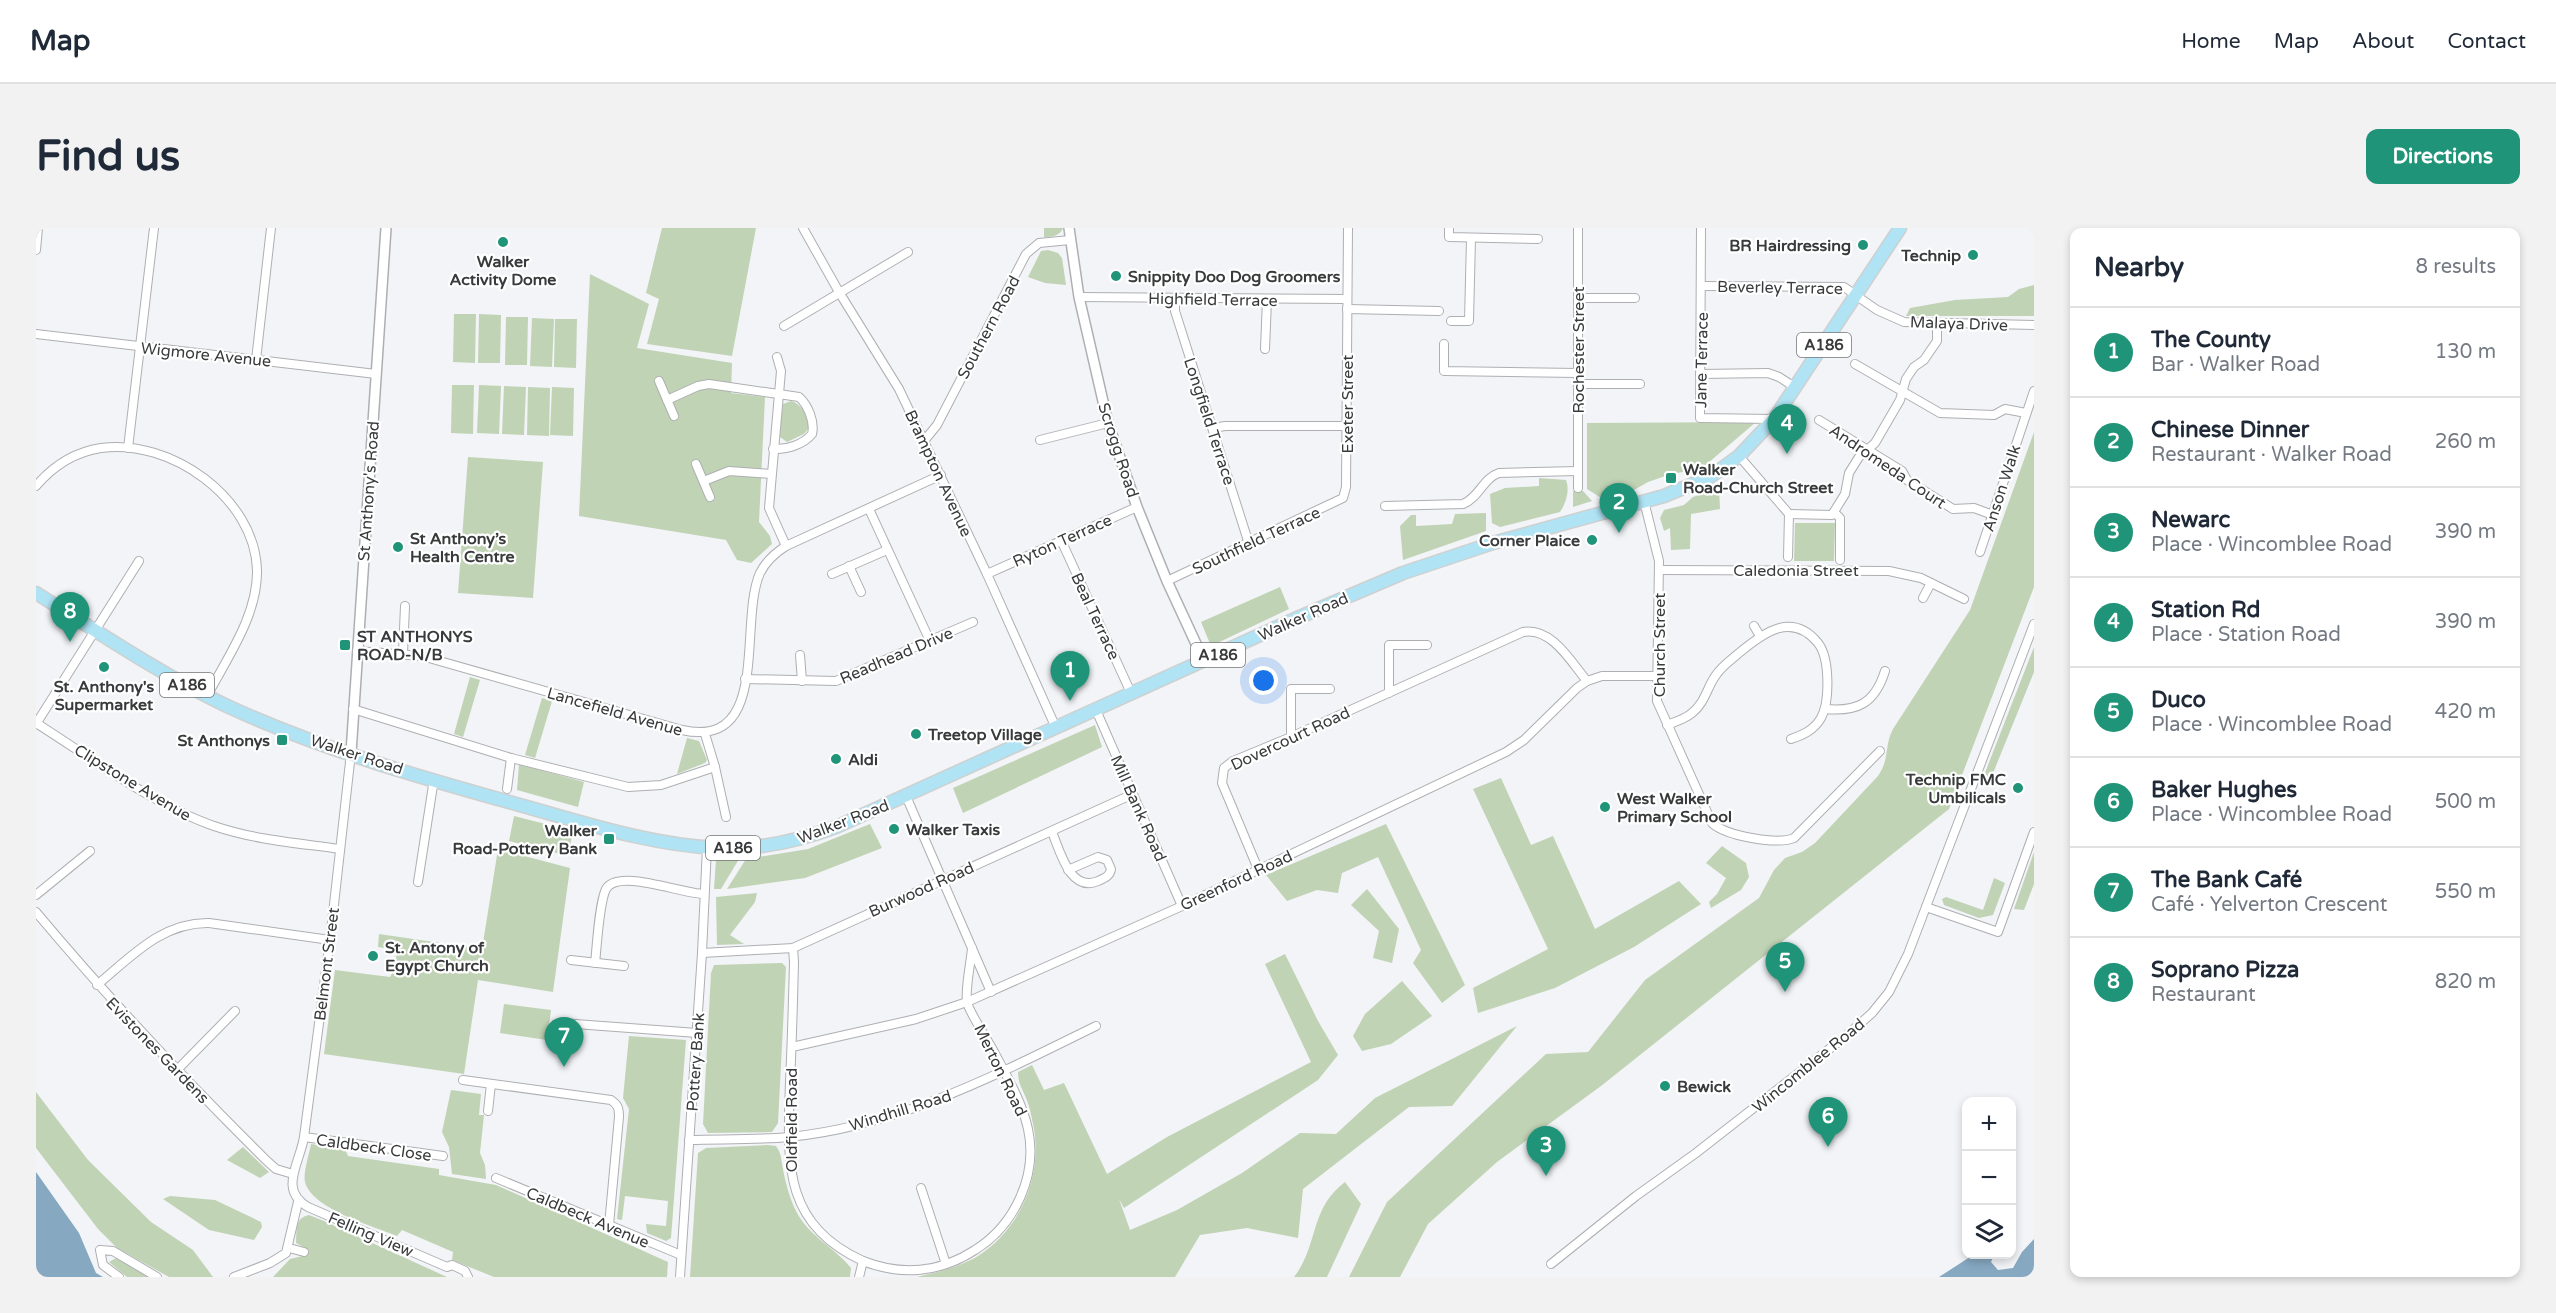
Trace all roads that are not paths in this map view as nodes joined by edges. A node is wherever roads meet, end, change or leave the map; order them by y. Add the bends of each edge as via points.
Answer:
1 (38, 228) edge
2 (154, 228) edge
3 (271, 228) edge
4 (386, 228) edge
5 (803, 228) edge
6 (1069, 228) edge
7 (1348, 228) edge
8 (1449, 228) edge
9 (1578, 228) edge
10 (1701, 228) edge
11 (1900, 228) edge
12 (1471, 238) junction
13 (1538, 239) dead end
14 (1070, 240) junction
15 (36, 250) edge
16 (908, 252) dead end
17 (1702, 286) junction
18 (839, 292) junction
19 (1856, 294) junction
20 (1079, 297) junction
21 (1175, 298) junction
22 (1578, 298) junction
23 (1635, 298) dead end
24 (1347, 299) junction
25 (1267, 300) junction
26 (1347, 309) junction
27 (1439, 311) dead end
28 (1451, 321) dead end
29 (1937, 324) junction
30 (784, 326) dead end
31 (2034, 326) edge
32 (36, 334) edge
33 (1443, 345) dead end
34 (142, 347) junction
35 (1266, 349) dead end
36 (777, 357) dead end
37 (256, 360) junction
38 (1854, 364) dead end
39 (1578, 373) junction
40 (376, 374) junction
41 (1701, 374) junction
42 (659, 381) dead end
43 (1578, 384) junction
44 (1640, 384) dead end
45 (1796, 388) junction
46 (1903, 391) junction
47 (2034, 391) edge
48 (778, 393) junction
49 (667, 400) junction
50 (2026, 413) junction
51 (674, 416) dead end
52 (1774, 419) junction
53 (1819, 420) dead end
54 (1108, 423) junction
55 (1347, 426) junction
56 (1213, 428) junction
57 (1040, 440) dead end
58 (924, 441) junction
59 (128, 447) junction
60 (774, 449) junction
61 (1867, 450) junction
62 (1739, 456) junction
63 (696, 464) dead end
64 (1578, 471) junction
65 (771, 474) junction
66 (941, 475) junction
67 (704, 481) junction
68 (36, 486) edge
69 (1578, 488) dead end
70 (710, 497) dead end
71 (1343, 498) joint
72 (1644, 501) junction
73 (1385, 506) dead end
74 (1137, 507) junction
75 (869, 509) junction
76 (1790, 514) junction
77 (1833, 514) junction
78 (1993, 515) junction
79 (1060, 540) junction
80 (1250, 544) junction
81 (786, 546) junction
82 (887, 550) junction
83 (1980, 552) dead end
84 (1788, 557) dead end
85 (1840, 560) dead end
86 (139, 561) dead end
87 (849, 566) junction
88 (1659, 570) junction
89 (832, 574) dead end
90 (987, 574) junction
91 (1167, 581) junction
92 (1931, 583) junction
93 (861, 592) dead end
94 (36, 593) edge
95 (1923, 598) dead end
96 (1964, 599) dead end
97 (405, 606) dead end
98 (973, 622) dead end
99 (2034, 624) edge
100 (1754, 626) dead end
101 (95, 630) junction
102 (1760, 636) junction
103 (930, 641) junction
104 (1427, 645) dead end
105 (357, 651) junction
106 (403, 653) junction
107 (800, 655) dead end
108 (1204, 661) junction
109 (1885, 671) dead end
110 (1656, 676) junction
111 (745, 679) junction
112 (802, 681) junction
113 (1587, 681) junction
114 (1330, 689) dead end
115 (1131, 693) junction
116 (1389, 693) junction
117 (207, 696) junction
118 (353, 709) junction
119 (1825, 709) junction
120 (1096, 710) junction
121 (36, 723) edge
122 (1667, 725) junction
123 (1056, 728) junction
124 (705, 734) junction
125 (1291, 738) junction
126 (1791, 739) dead end
127 (1880, 751) dead end
128 (351, 753) junction
129 (511, 758) junction
130 (716, 767) junction
131 (434, 779) junction
132 (507, 789) dead end
133 (1133, 794) junction
134 (906, 796) junction
135 (726, 817) dead end
136 (1052, 832) junction
137 (2034, 832) edge
138 (707, 847) junction
139 (340, 849) junction
140 (90, 851) dead end
141 (1258, 869) junction
142 (1068, 870) junction
143 (943, 879) junction
144 (418, 882) dead end
145 (704, 894) junction
146 (36, 895) edge
147 (1182, 906) junction
148 (1926, 907) junction
149 (36, 912) edge
150 (330, 940) junction
151 (793, 948) junction
152 (972, 948) junction
153 (702, 953) junction
154 (571, 960) dead end
155 (595, 963) junction
156 (624, 966) dead end
157 (97, 985) junction
158 (991, 992) junction
159 (967, 1002) junction
160 (235, 1011) dead end
161 (562, 1023) dead end
162 (1096, 1026) dead end
163 (697, 1033) junction
164 (792, 1047) junction
165 (176, 1071) junction
166 (1004, 1071) junction
167 (463, 1080) dead end
168 (491, 1084) junction
169 (488, 1111) dead end
170 (304, 1137) junction
171 (788, 1137) junction
172 (689, 1140) junction
173 (443, 1156) dead end
174 (293, 1174) junction
175 (496, 1178) dead end
176 (921, 1188) dead end
177 (298, 1202) junction
178 (609, 1226) junction
179 (289, 1248) junction
180 (304, 1252) dead end
181 (681, 1255) junction
182 (863, 1262) junction
183 (946, 1264) junction
184 (1551, 1264) dead end
185 (119, 1277) edge
186 (157, 1277) edge
187 (234, 1277) edge
188 (468, 1277) edge
189 (680, 1277) edge
190 (859, 1277) edge

1 - 15 street
2 - 34 street
3 - 37 street
4 - 40 street, St Anthony's Road
5 - 18 street, Brampton Avenue
6 - 14 street, Scrogg Road
7 - 24 street, Exeter Street
8 - 12 street via 1449,237
9 - 22 street, Rochester Street
10 - 17 street, Jane Terrace
11 - 19 main road, A186
12 - 13 street
12 - 28 street via 1470,321
14 - 20 street, Scrogg Road
14 - 58 street, Southern Road via 1039,243 1026,254 937,425
16 - 18 street
17 - 19 street, Beverley Terrace via 1839,286
17 - 41 street, Jane Terrace
18 - 30 street
18 - 58 street, Brampton Avenue via 899,389
19 - 29 street, Malaya Drive via 1896,320
19 - 45 main road, A186
20 - 21 street, Highfield Terrace
20 - 54 street, Scrogg Road
21 - 25 street, Highfield Terrace
21 - 56 street, Longfield Terrace via 1175,311
22 - 23 street
22 - 39 street, Rochester Street
24 - 25 street, Highfield Terrace
24 - 26 street, Exeter Street
25 - 35 street
26 - 27 street
26 - 55 street, Exeter Street
29 - 31 street, Malaya Drive
29 - 46 street via 1937,341 1914,367
32 - 34 street, Wigmore Avenue
33 - 39 street via 1444,371
34 - 37 street, Wigmore Avenue
34 - 59 street
36 - 48 street via 781,371
37 - 40 street, Wigmore Avenue
38 - 46 street
39 - 43 street, Rochester Street
40 - 105 street, St Anthony's Road
41 - 45 street via 1768,374
41 - 52 street, Jane Terrace via 1700,418
42 - 49 street
43 - 44 street
43 - 64 street, Rochester Street
45 - 52 main road, A186
46 - 50 street via 1947,414 1994,415 2005,409
46 - 61 street via 1875,443
47 - 50 street, Anson Walk
48 - 49 street via 709,384
48 - 60 street
48 - 60 street via 802,399 813,431 805,441
49 - 51 street
50 - 78 street, Anson Walk
52 - 62 main road, A186
53 - 61 street, Andromeda Court
54 - 57 street
54 - 74 street, Scrogg Road
55 - 56 street
55 - 71 street, Exeter Street
56 - 80 street, Longfield Terrace
58 - 66 street, Brampton Avenue
59 - 68 street via 101,448 76,455
59 - 117 street via 166,457 201,477 237,513 254,549 257,583 252,607
60 - 65 street
61 - 77 street via 1849,473 1845,494
61 - 78 street, Andromeda Court via 1953,509 1974,508
62 - 72 main road, A186 via 1700,483
62 - 76 street
63 - 67 street
64 - 69 street, Rochester Street
64 - 73 street via 1495,474 1471,501 1463,504
65 - 67 street via 729,471
65 - 81 street via 770,513
66 - 75 street, Lancefield Avenue
66 - 90 street, Brampton Avenue
67 - 70 street
71 - 80 street, Southfield Terrace
72 - 88 street, Church Street
72 - 108 main road, Walker Road / A186 via 1420,567
74 - 79 street, Ryton Terrace
74 - 91 street, Scrogg Road
75 - 81 street, Lancefield Avenue
75 - 82 street
76 - 77 street
76 - 84 street
77 - 85 street via 1840,518
78 - 83 street, Anson Walk
79 - 90 street, Ryton Terrace
79 - 115 street, Beal Terrace
80 - 91 street, Southfield Terrace
81 - 111 street, Lancefield Avenue via 772,556 757,580
82 - 87 street
82 - 103 street
86 - 101 street
87 - 89 street
87 - 93 street
88 - 92 street, Caledonia Street via 1889,571
88 - 110 street, Church Street
90 - 123 street, Brampton Avenue
91 - 108 street, Scrogg Road
92 - 95 street
92 - 96 street, Caledonia Street
94 - 101 main road, Walker Road / A186
97 - 106 street
98 - 103 street, Readhead Drive
99 - 148 street, Wincomblee Road
100 - 102 street
101 - 117 main road, Walker Road / A186
101 - 121 street
102 - 119 street via 1786,626 1803,631 1817,642 1825,657
102 - 122 street via 1720,670 1692,713
103 - 112 street, Readhead Drive via 844,679
104 - 116 street via 1389,645
105 - 106 street, Lancefield Avenue
105 - 118 street, St Anthony's Road
106 - 124 street, Lancefield Avenue
107 - 112 street
108 - 115 main road, Walker Road / A186
109 - 119 street via 1868,702 1852,708
110 - 113 street via 1602,676
110 - 122 street, Church Street via 1657,701
111 - 112 street, Readhead Drive
111 - 124 street, Lancefield Avenue via 735,714 720,729
113 - 116 street, Dovercourt Road via 1550,639 1531,631 1514,635
113 - 141 street, Greenford Road via 1506,752
114 - 125 street via 1291,689
115 - 120 main road, Walker Road / A186
116 - 125 street, Dovercourt Road
117 - 128 main road, Walker Road / A186 via 277,727
118 - 128 street, St Anthony's Road
118 - 129 street
119 - 126 street via 1816,724
120 - 123 main road, Walker Road / A186
120 - 133 street, Mill Bank Road
121 - 139 street, Clipstone Avenue via 166,805 198,820 259,838
122 - 127 street, Church Street via 1712,823 1735,834 1776,841 1799,835
123 - 134 main road, Walker Road / A186
124 - 130 street
125 - 141 street, Dovercourt Road via 1233,761 1222,773 1222,783
128 - 131 main road, Walker Road / A186
128 - 139 street, Belmont Street
129 - 130 street via 636,788 661,785
129 - 132 street
130 - 135 street
131 - 138 main road, Walker Road / A186 via 617,831
131 - 144 street
133 - 136 street, Burwood Road
133 - 147 street, Mill Bank Road
134 - 138 main road, Walker Road / A186 via 802,838 749,848
134 - 143 street
136 - 142 street
136 - 143 street, Burwood Road
137 - 148 street via 1998,932
138 - 145 street, Pottery Bank
139 - 150 street, Belmont Street
140 - 146 street
141 - 147 street, Greenford Road
142 - 142 street via 1098,857 1107,860 1111,868 1106,878 1087,884
143 - 151 street, Burwood Road
143 - 152 street
145 - 153 street, Pottery Bank
145 - 155 street via 628,880 613,883 605,892
147 - 158 street, Greenford Road
148 - 184 street, Wincomblee Road via 1899,973 1872,1013 1780,1089
149 - 157 street, Evistones Gardens
150 - 157 street via 227,925 190,924 153,939
150 - 170 street, Belmont Street
151 - 153 street, Burwood Road
151 - 164 street, Oldfield Road
152 - 158 street
152 - 159 street
153 - 163 street, Pottery Bank
154 - 155 street
155 - 156 street
157 - 165 street, Evistones Gardens
158 - 159 street, Greenford Road
159 - 164 street, Greenford Road via 915,1019
159 - 166 street, Merton Road
160 - 165 street
161 - 163 street
162 - 166 street, Windhill Road
163 - 172 street, Pottery Bank
164 - 171 street, Oldfield Road
165 - 174 street, Evistones Gardens via 276,1169
166 - 171 street, Windhill Road via 905,1111
166 - 183 street, Merton Road via 1028,1130 1027,1178 1016,1207 997,1233 970,1254
167 - 168 street
168 - 169 street
168 - 178 street via 610,1100 618,1106
170 - 173 street, Caldbeck Close
170 - 174 street, Belmont Street
171 - 172 street, Windhill Road
171 - 182 street, Oldfield Road via 790,1176 802,1208 827,1238
172 - 181 street, Pottery Bank
174 - 177 street via 291,1185
175 - 178 street, Caldbeck Avenue
176 - 183 street
177 - 179 street
177 - 188 street, Felling View via 447,1267 452,1265
178 - 181 street, Caldbeck Avenue
179 - 180 street
179 - 187 street via 281,1257
181 - 189 street, Pottery Bank
182 - 183 street, Merton Road via 903,1271
182 - 190 street
185 - 186 street via 103,1265 100,1251 113,1251

